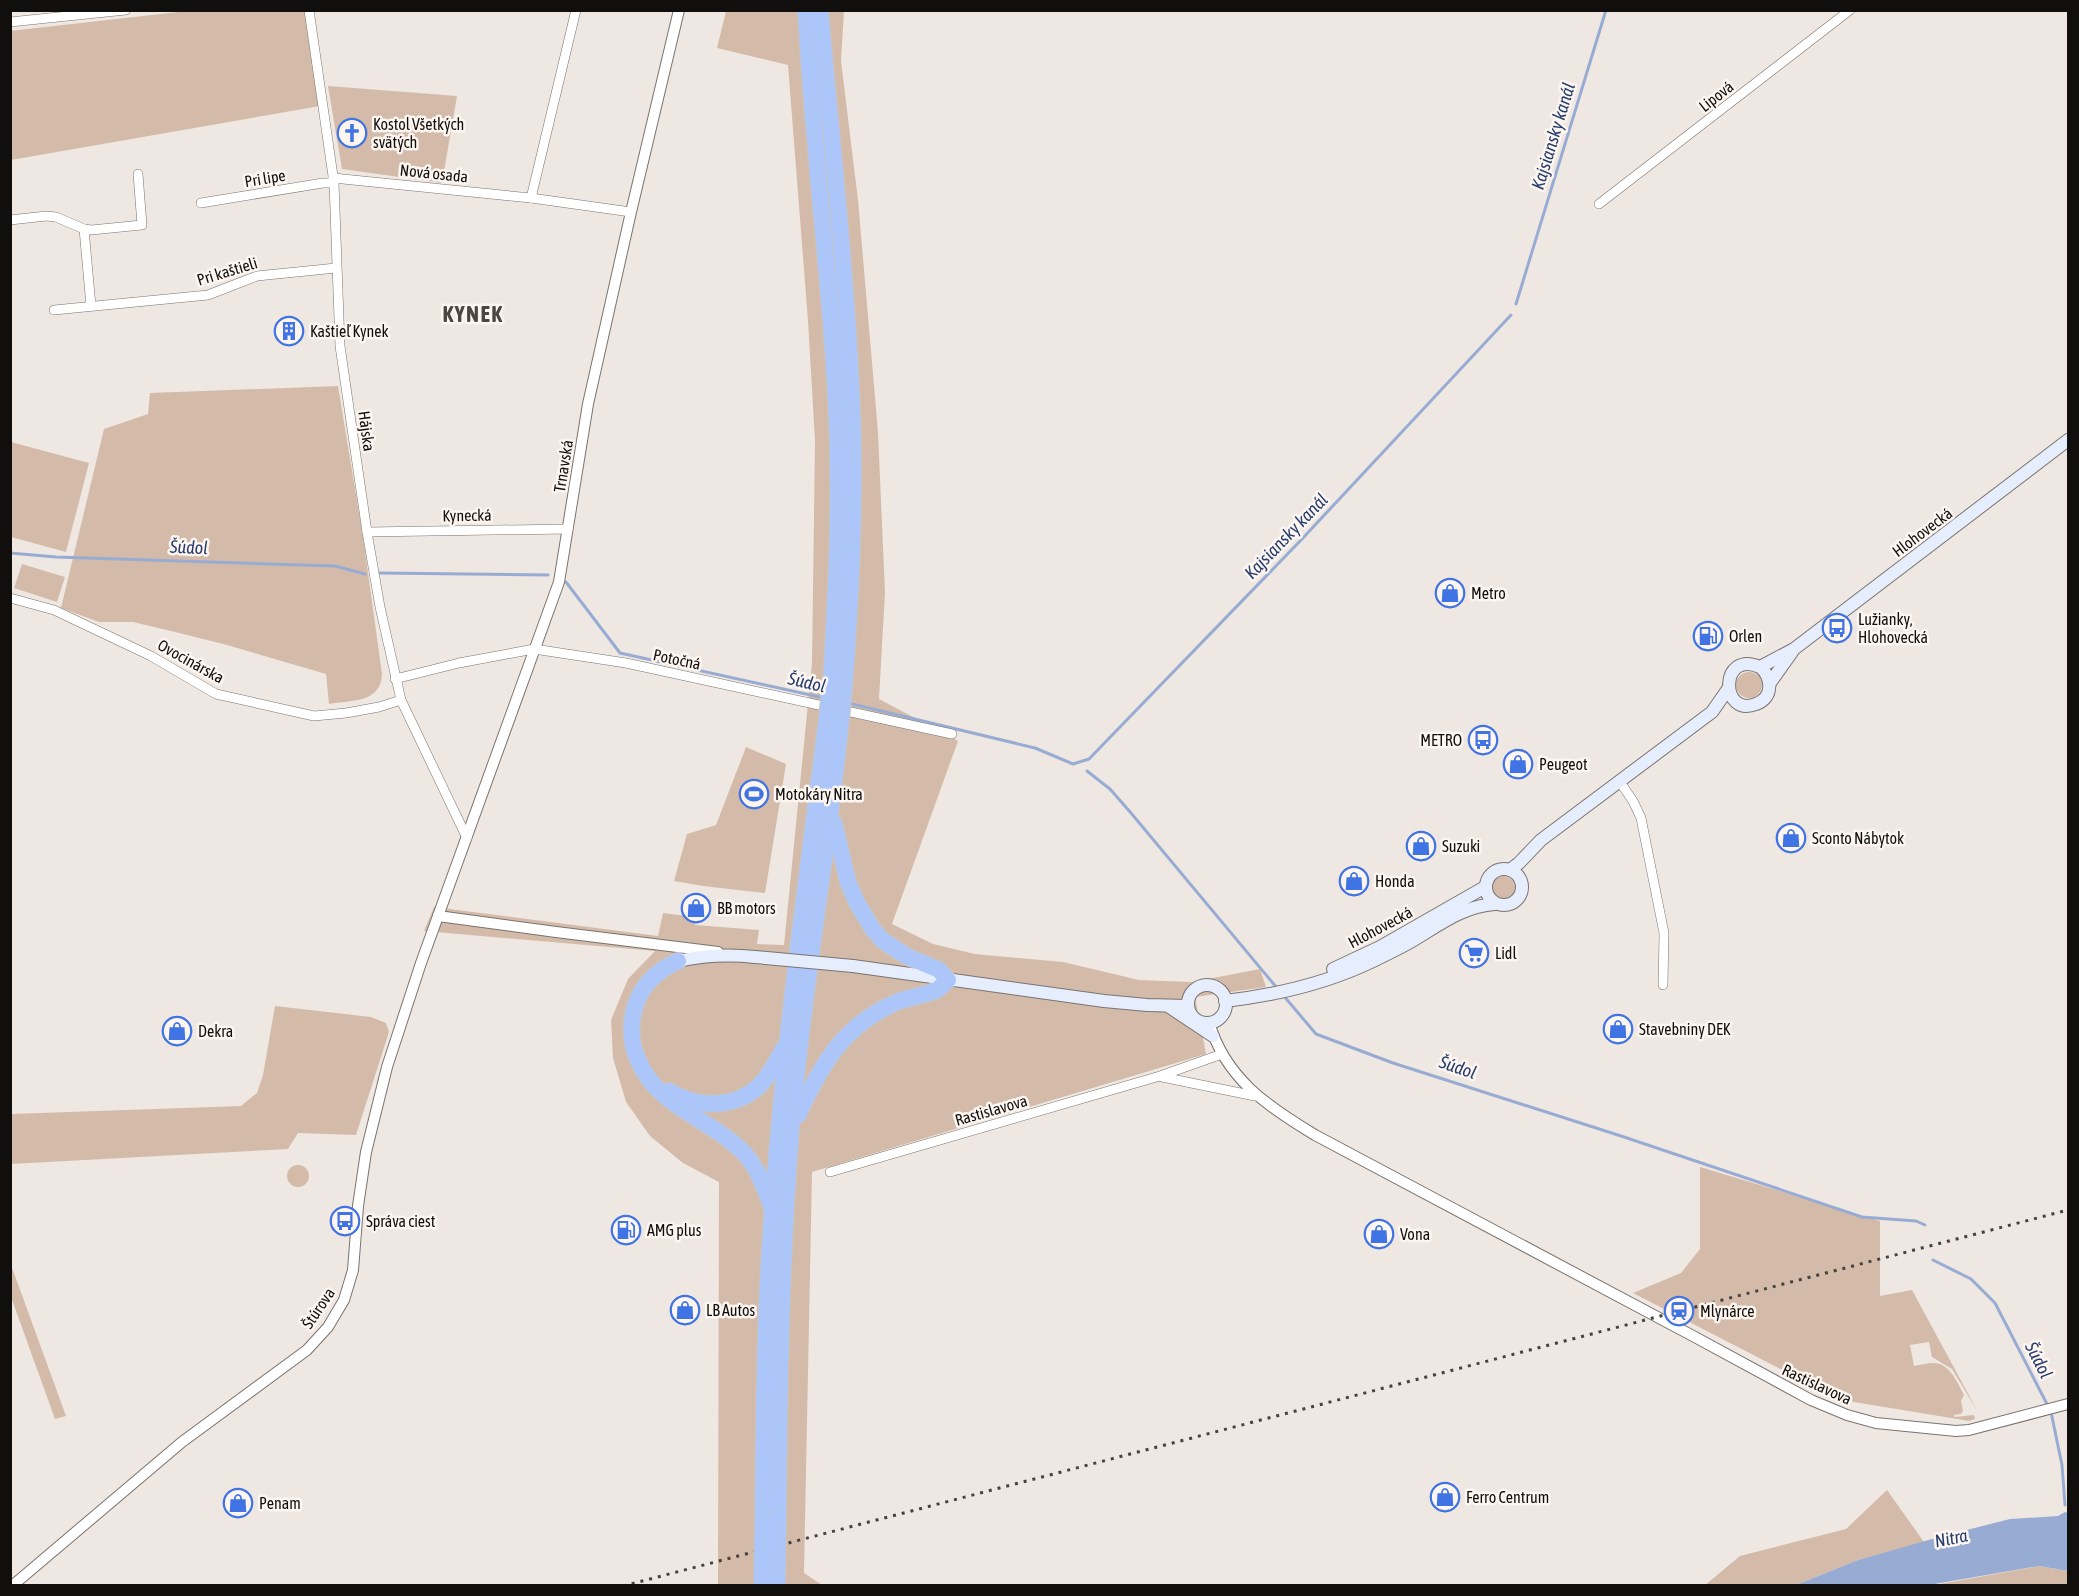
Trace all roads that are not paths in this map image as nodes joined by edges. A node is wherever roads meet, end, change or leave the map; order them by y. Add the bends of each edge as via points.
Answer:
1 (126, 10) edge
2 (309, 10) edge
3 (576, 10) edge
4 (679, 10) edge
5 (806, 10) edge
6 (820, 10) edge
7 (1850, 10) edge
8 (10, 22) edge
9 (138, 174) dead end
10 (334, 180) junction
11 (531, 198) junction
12 (201, 203) dead end
13 (1599, 204) dead end
14 (631, 212) junction
15 (10, 220) edge
16 (84, 229) junction
17 (336, 268) junction
18 (92, 306) junction
19 (54, 310) dead end
20 (2068, 440) edge
21 (568, 529) junction
22 (367, 532) junction
23 (10, 598) edge
24 (534, 649) junction
25 (1794, 649) junction
26 (1760, 667) junction
27 (395, 678) junction
28 (1770, 683) junction
29 (837, 684) junction
30 (1728, 689) junction
31 (401, 700) junction
32 (1738, 703) junction
33 (1712, 712) junction
34 (833, 728) junction
35 (952, 734) dead end
36 (1620, 782) junction
37 (831, 810) junction
38 (467, 838) junction
39 (1541, 840) junction
40 (1510, 870) junction
41 (1520, 879) junction
42 (1485, 887) junction
43 (1495, 904) junction
44 (438, 916) junction
45 (674, 953) junction
46 (948, 980) junction
47 (1663, 985) dead end
48 (1288, 989) junction
49 (1225, 1001) junction
50 (1188, 1005) junction
51 (1167, 1006) junction
52 (1209, 1023) junction
53 (1213, 1036) junction
54 (786, 1045) junction
55 (1222, 1054) junction
56 (1160, 1076) junction
57 (1255, 1096) junction
58 (791, 1130) junction
59 (830, 1172) dead end
60 (773, 1209) junction
61 (2063, 1406) edge
62 (771, 1516) junction
63 (12, 1586) edge
64 (762, 1586) edge
65 (777, 1586) edge

1 - 8 street
2 - 10 street, Hájska
3 - 11 street
4 - 14 street, Trnavská
5 - 29 highway via 838,449
6 - 29 highway via 853,451 852,594
7 - 13 street, Lipová
9 - 16 street via 142,225
10 - 11 street, Nová osada
10 - 12 street, Pri lipe
10 - 17 street, Hájska
11 - 14 street, Nová osada
14 - 21 street, Trnavská via 588,404
15 - 16 street via 57,217
16 - 18 street
17 - 18 street, Pri kaštieli via 264,274 208,295
17 - 22 street, Hájska via 340,346
18 - 19 street, Pri kaštieli
20 - 25 main road, Hlohovecká
21 - 22 street, Kynecká
21 - 24 street, Trnavská via 559,582
22 - 27 street, Hájska
23 - 31 street, Ovocinárska via 54,610 151,656 216,694 314,716
24 - 27 street, Potočná
24 - 35 street, Potočná via 626,663
24 - 38 street, Trnavská
25 - 26 main road, Hlohovecká
25 - 28 main road, Hlohovecká
26 - 28 main road
26 - 30 main road, Hlohovecká via 1738,667 1729,678
27 - 31 street, Hájska
28 - 32 main road, Hlohovecká via 1768,694 1760,702 1749,706
29 - 34 highway, bridge
30 - 32 main road
30 - 33 main road, Hlohovecká
31 - 38 street, Hájska
32 - 33 main road, Hlohovecká
33 - 36 main road, Hlohovecká
34 - 37 highway
34 - 54 highway
36 - 39 main road, Hlohovecká
36 - 47 street via 1641,819 1664,933
37 - 46 highway via 848,882 863,916 888,944 939,970
37 - 58 highway
38 - 44 street, Trnavská
39 - 40 main road, Hlohovecká
39 - 41 main road, Hlohovecká
40 - 41 main road
40 - 42 main road via 1493,872
41 - 43 main road via 1518,899 1505,906
42 - 43 main road
42 - 48 main road, Hlohovecká via 1380,947
43 - 48 main road, Hlohovecká via 1459,913 1411,941 1330,979
44 - 45 street
44 - 63 street, Štúrova via 379,1093 361,1182 351,1280 334,1318 307,1350 182,1442
45 - 46 main road, bridge via 732,954 854,966
45 - 54 highway via 646,994 637,1029 648,1068 670,1092 698,1103 735,1101 757,1087
45 - 60 highway via 641,992 631,1030 636,1055 646,1077 664,1097 743,1152 758,1171
46 - 51 main road
46 - 58 highway via 936,990 879,1011 846,1035 817,1074
48 - 49 main road
49 - 50 main road via 1219,989 1203,985 1191,993
49 - 52 main road via 1222,1014
50 - 51 main road
50 - 52 main road via 1195,1019
51 - 53 main road
52 - 53 street, Rastislavova
53 - 55 street, Rastislavova
54 - 60 highway
55 - 56 street, Rastislavova
55 - 57 street, Rastislavova
56 - 57 street, Rastislavova
56 - 59 street, Rastislavova
57 - 61 street, Rastislavova via 1315,1135 1825,1407 1876,1423 1956,1431
58 - 62 highway
60 - 62 highway via 766,1344
62 - 64 highway, bridge
62 - 65 highway, bridge

